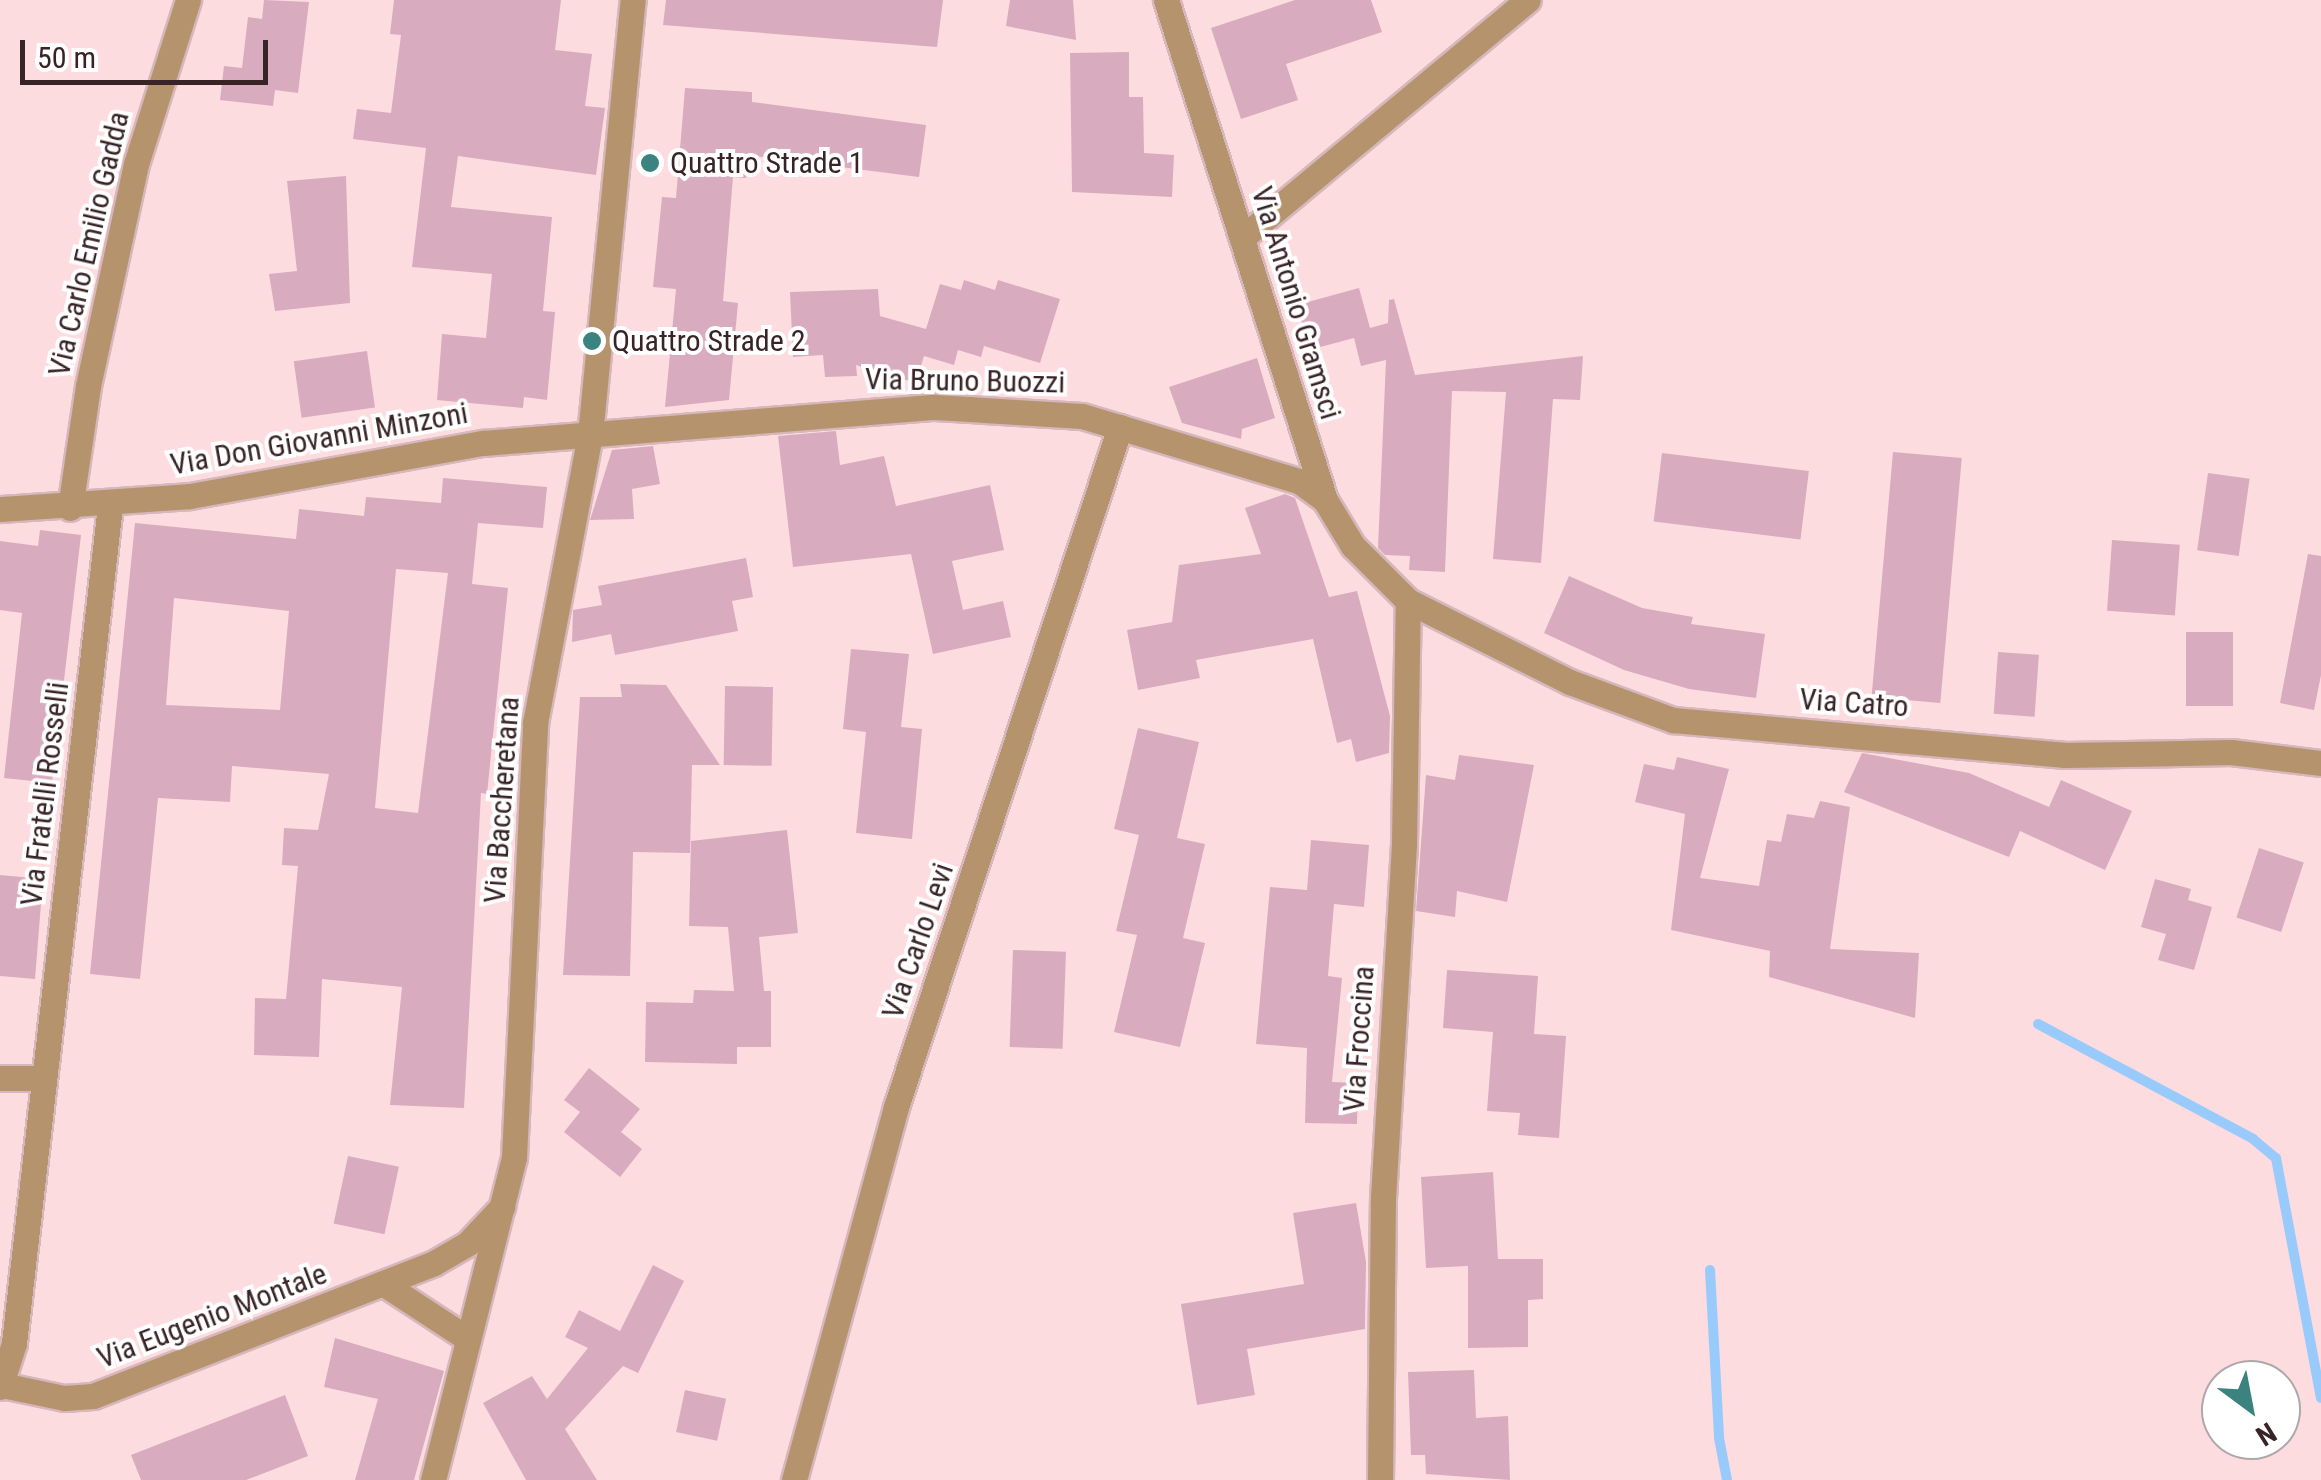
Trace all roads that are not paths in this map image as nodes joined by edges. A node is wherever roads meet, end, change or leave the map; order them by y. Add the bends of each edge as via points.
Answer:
1 (188, 0) edge
2 (633, 0) edge
3 (1166, 0) edge
4 (1528, 0) edge
5 (1242, 238) junction
6 (1120, 427) junction
7 (590, 434) junction
8 (1324, 500) junction
9 (110, 504) junction
10 (0, 508) edge
11 (70, 508) junction
12 (1408, 601) junction
13 (2321, 763) edge
14 (0, 1078) edge
15 (41, 1078) junction
16 (502, 1207) junction
17 (384, 1284) junction
18 (468, 1339) junction
19 (1, 1386) edge
20 (433, 1480) edge
21 (794, 1480) edge
22 (1380, 1480) edge

1 - 11 street, Via Carlo Emilio Gadda via 136,164 88,386
2 - 7 street, Via Baccheretana
3 - 5 street, Via Antonio Gramsci
4 - 5 street
5 - 8 street, Via Antonio Gramsci
6 - 7 street, Via Bruno Buozzi via 1082,416 935,407
6 - 8 street, Via Bruno Buozzi via 1300,481
6 - 21 street, Via Carlo Levi via 896,1108
7 - 9 street, Via Don Giovanni Minzoni via 420,452 273,485
7 - 16 street, Via Baccheretana via 535,723 519,1090
8 - 12 street, Via Antonio Gramsci via 1353,546
9 - 11 street, Via Don Giovanni Minzoni
9 - 15 street, Via Fratelli Rosselli
10 - 11 street, Via Don Giovanni Minzoni
12 - 13 street, Via Catro via 1570,682 1673,720 2065,755 2230,752
12 - 22 street, Via Froccina via 1404,844 1383,1198
14 - 15 street
15 - 19 street, Via Fratelli Rosselli via 14,1343
16 - 17 street, Via Eugenio Montale via 468,1243
16 - 18 street, Via Baccheretana
17 - 18 street
17 - 19 street, Via Eugenio Montale via 93,1396 64,1398
18 - 20 street, Via Baccheretana

